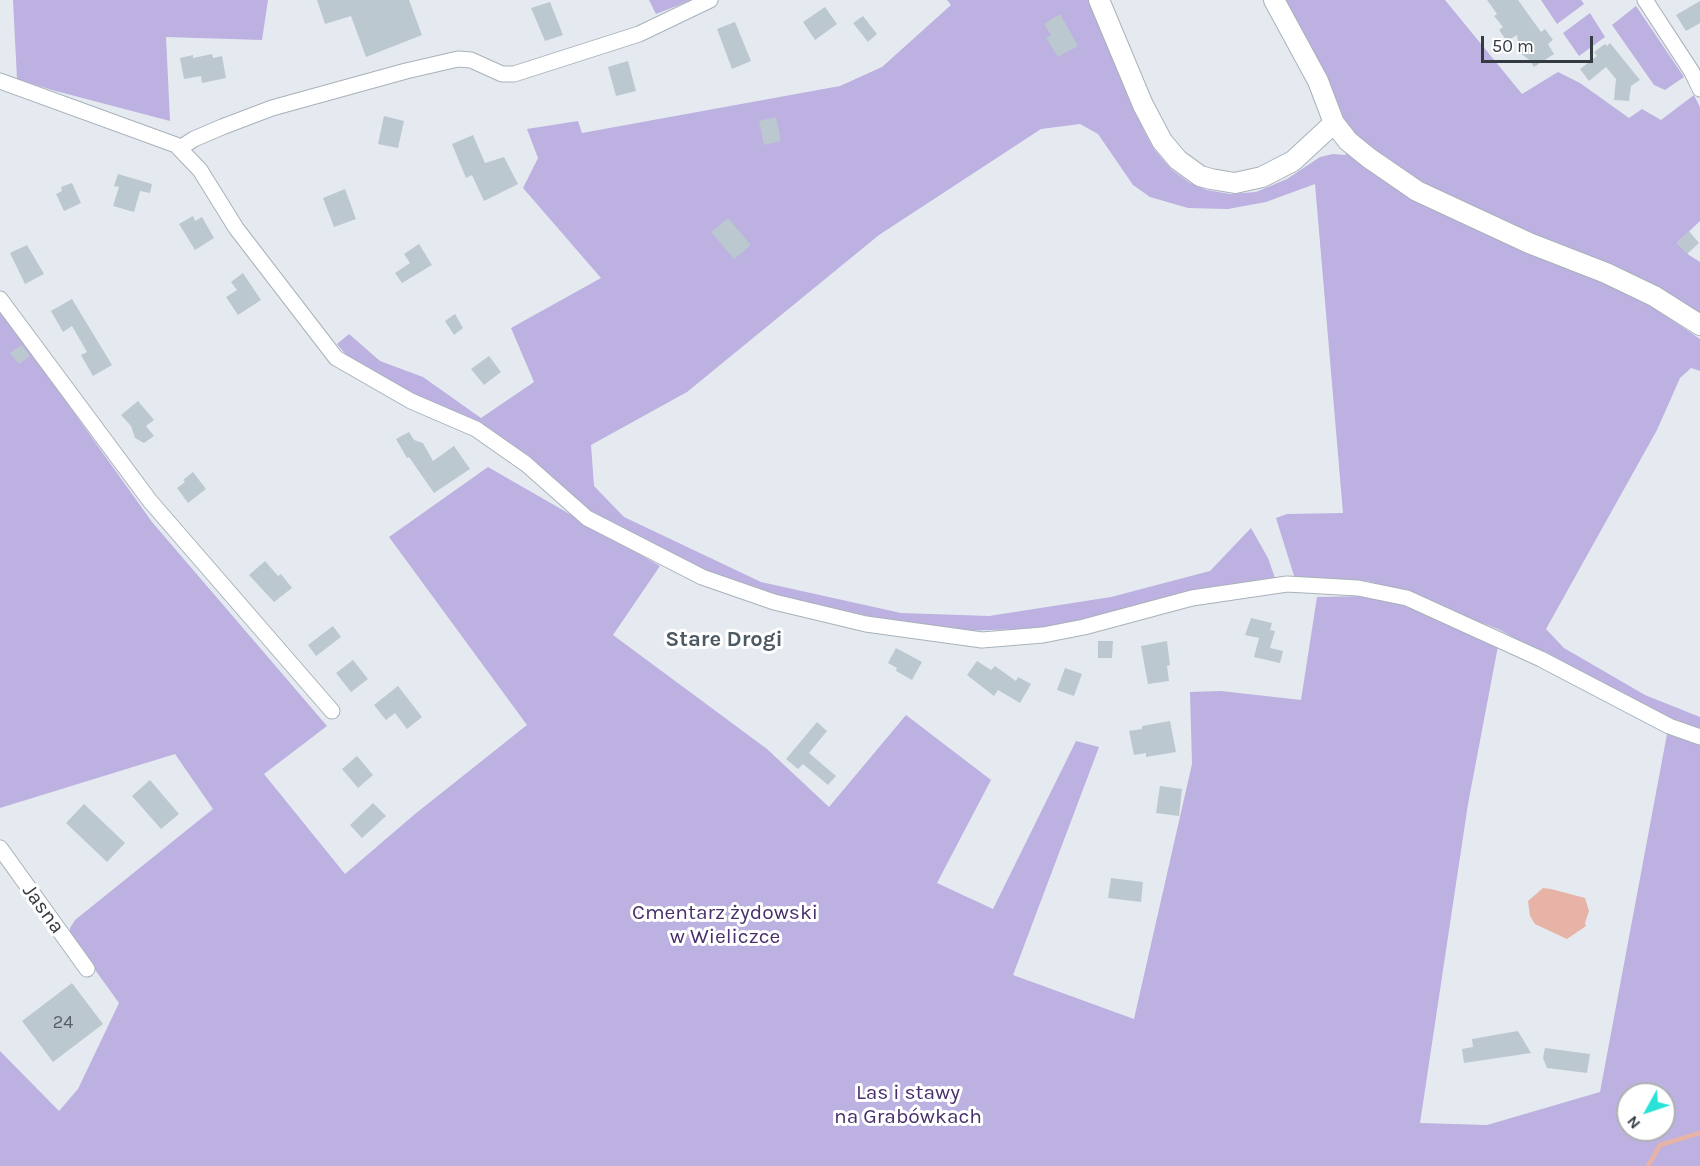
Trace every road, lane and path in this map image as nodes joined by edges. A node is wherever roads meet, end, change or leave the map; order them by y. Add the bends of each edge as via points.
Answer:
1 (710, 0) edge
2 (1099, 0) edge
3 (1274, 0) edge
4 (1645, 0) edge
5 (0, 81) edge
6 (1700, 89) edge
7 (1334, 123) junction
8 (180, 148) junction
9 (0, 299) edge
10 (1700, 325) edge
11 (332, 711) dead end
12 (1700, 737) edge
13 (0, 848) edge
14 (87, 969) dead end

1 - 8 street via 639,34 524,72 502,74 471,60 406,71 272,108
2 - 7 street via 1162,141 1178,160 1200,176 1235,183 1262,177 1293,160
3 - 7 street via 1318,81
4 - 6 street
5 - 8 street
7 - 10 street via 1348,141 1417,191 1529,243 1606,273 1654,296
8 - 12 street via 336,358 411,401 476,429 526,464 587,518 702,577 774,602 866,624 982,640 1043,635 1192,598 1287,584 1358,588 1407,598 1541,658 1669,726
9 - 11 street via 150,501
13 - 14 street, Jasna

